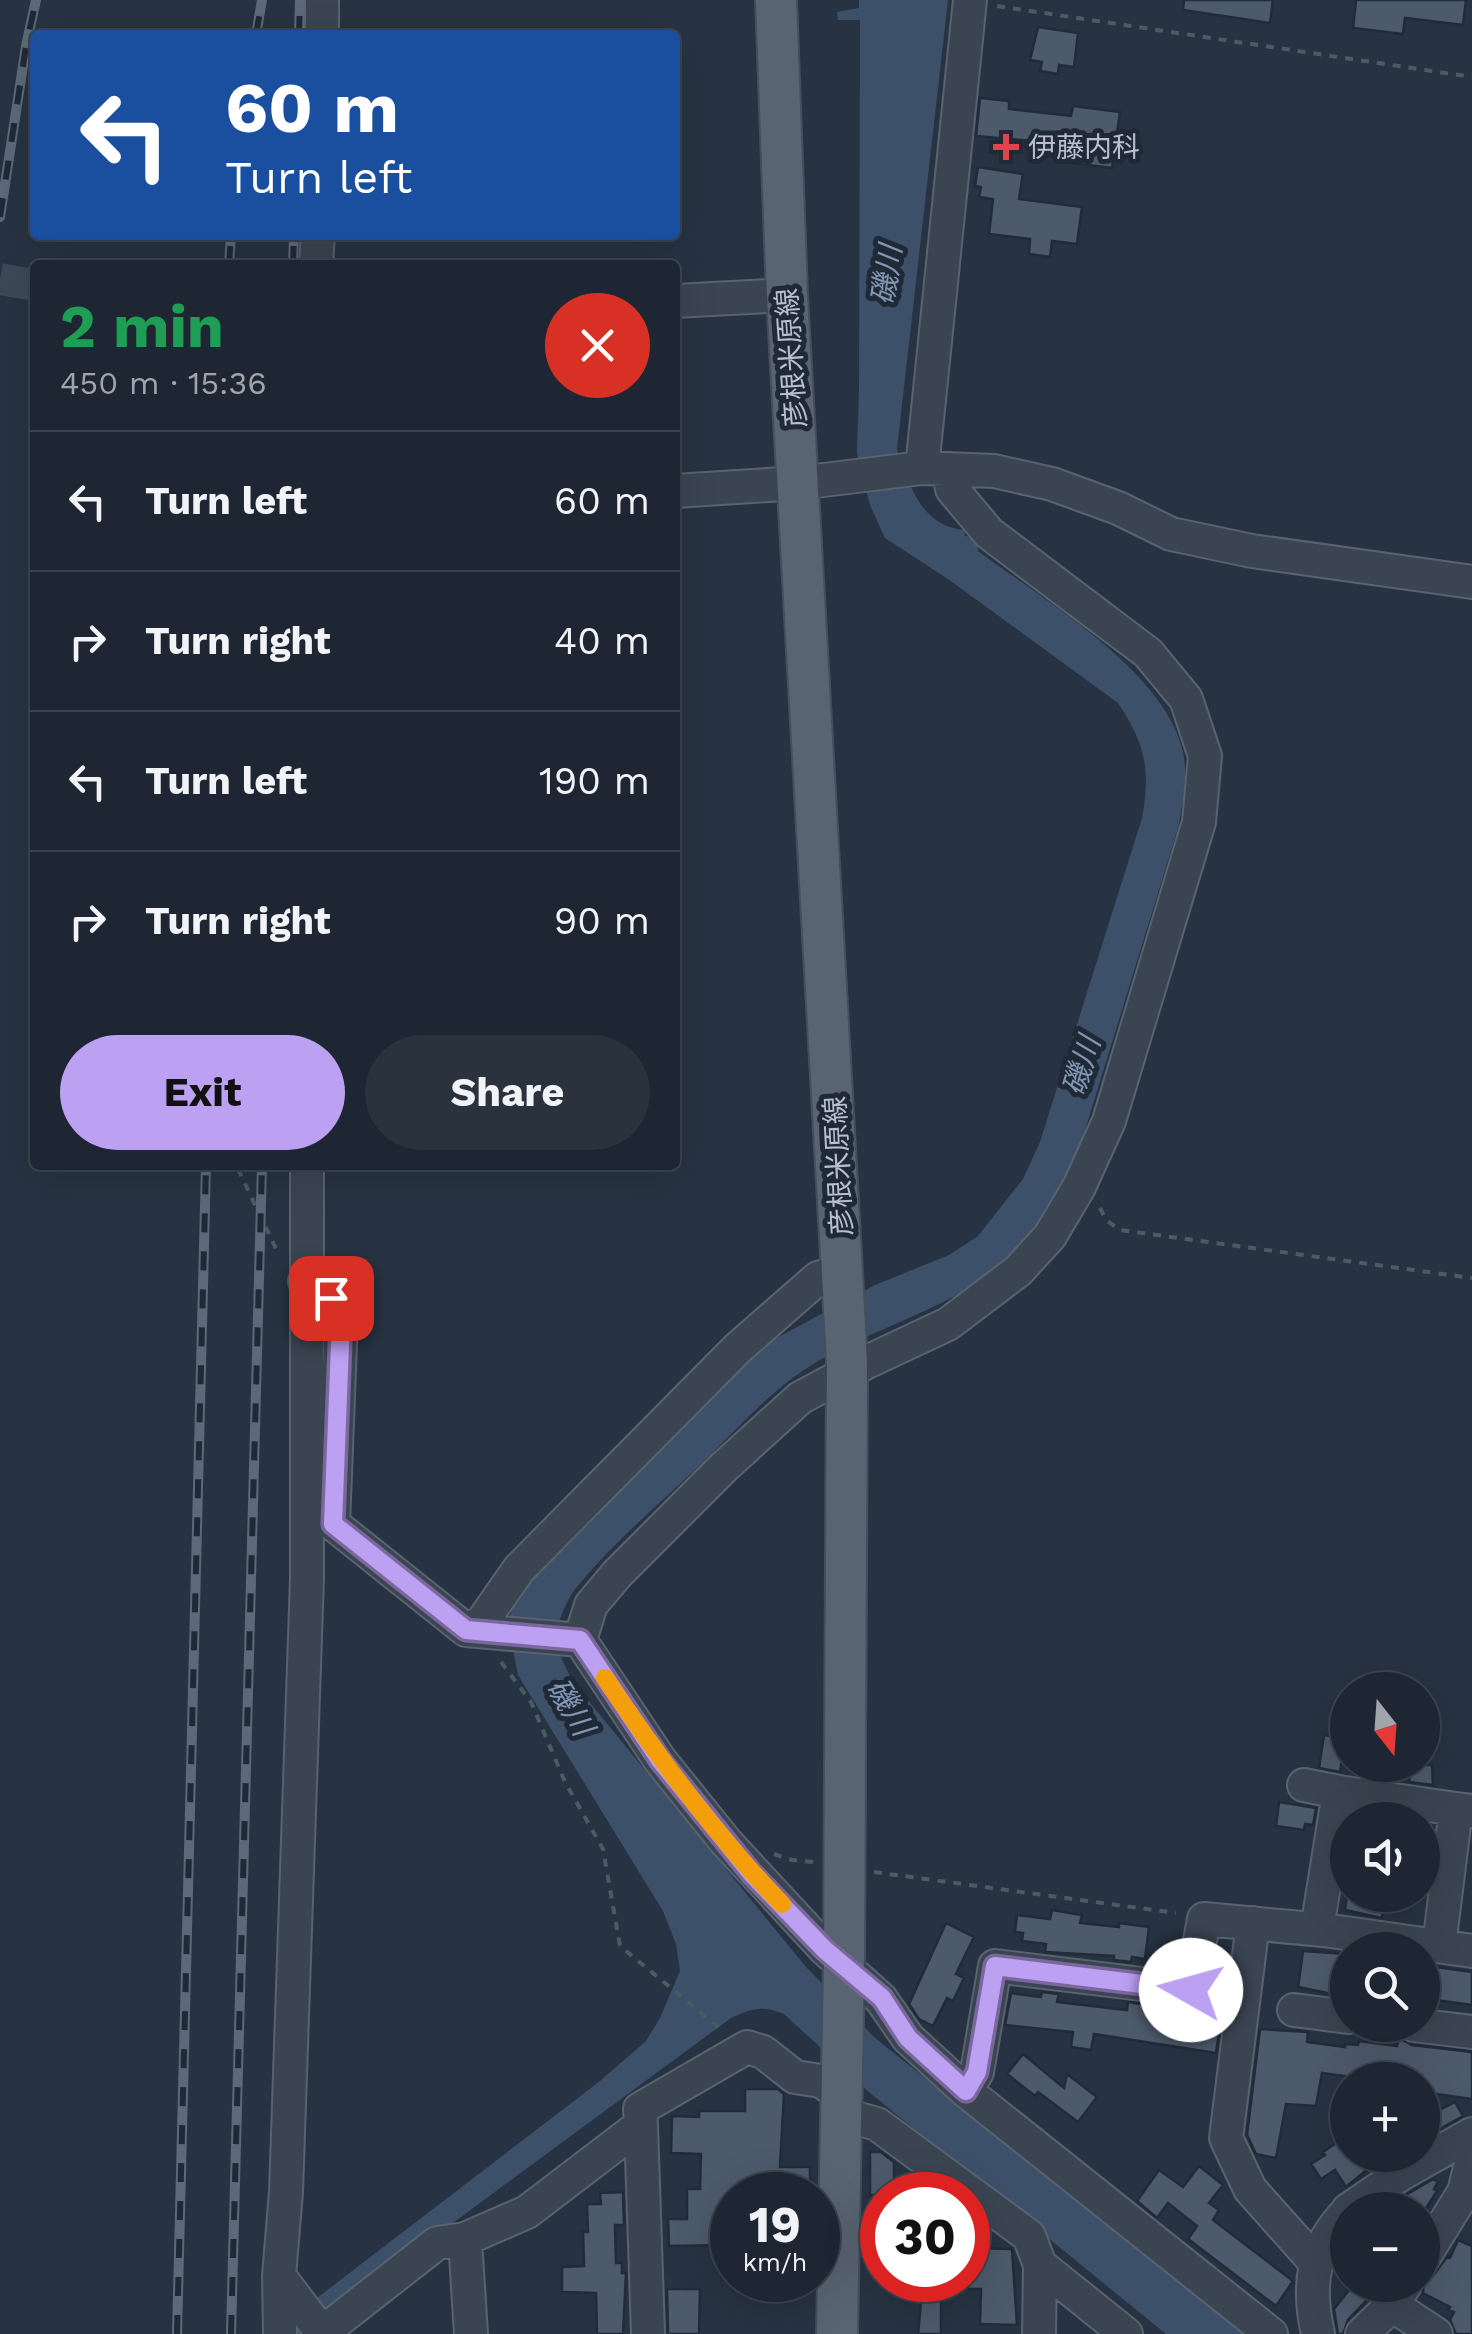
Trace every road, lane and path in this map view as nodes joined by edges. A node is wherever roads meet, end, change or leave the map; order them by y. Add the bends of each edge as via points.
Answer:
1 (322, 0) edge
2 (776, 0) edge
3 (970, 1) edge
4 (322, 30) edge
5 (1472, 77) edge
6 (787, 295) junction
7 (680, 301) edge
8 (930, 468) junction
9 (799, 483) junction
10 (680, 490) edge
11 (1472, 582) edge
12 (238, 1170) edge
13 (307, 1170) edge
14 (1099, 1206) dead end
15 (279, 1254) dead end
16 (844, 1276) junction
17 (1472, 1278) edge
18 (305, 1281) junction
19 (847, 1367) junction
20 (474, 1632) junction
21 (575, 1639) junction
22 (1304, 1785) dead end
23 (1338, 1792) junction
24 (1464, 1810) edge
25 (874, 1872) dead end
26 (1204, 1919) junction
27 (1253, 1923) junction
28 (1317, 1929) junction
29 (1339, 1932) edge
30 (1440, 1941) edge
31 (1440, 1946) edge
32 (1472, 1951) edge
33 (844, 1973) junction
34 (1294, 2010) dead end
35 (1330, 2015) edge
36 (1440, 2028) edge
37 (1472, 2032) edge
38 (726, 2033) dead end
39 (966, 2091) junction
40 (841, 2098) junction
41 (642, 2125) junction
42 (1472, 2134) edge
43 (1472, 2160) edge
44 (1374, 2192) edge
45 (1459, 2226) edge
46 (1330, 2229) edge
47 (465, 2239) junction
48 (1440, 2243) edge
49 (1316, 2262) junction
50 (1040, 2265) junction
51 (279, 2276) junction
52 (1392, 2302) edge
53 (1406, 2302) edge
54 (320, 2323) edge
55 (280, 2334) edge
56 (470, 2334) edge
57 (648, 2334) edge
58 (837, 2334) edge
59 (1039, 2334) edge
60 (1126, 2334) edge
61 (1271, 2334) edge
62 (1318, 2334) edge
63 (1362, 2334) edge
64 (1436, 2334) edge

1 - 4 street
2 - 6 main road, 彦根米原線
3 - 5 path
3 - 8 street
6 - 7 street
6 - 9 main road, 彦根米原線
8 - 9 street
8 - 11 street via 994,471 1052,484 1171,534
8 - 19 street via 989,533 1148,653 1186,699 1204,756 1200,822 1109,1121 1050,1236 1018,1271 948,1324
9 - 10 street
9 - 16 main road, 彦根米原線
12 - 15 path
13 - 18 street
14 - 17 path via 1120,1230
16 - 19 main road, 彦根米原線
16 - 20 street via 818,1278 738,1348 519,1569
18 - 20 street via 331,1298 341,1319 333,1524
18 - 51 street via 307,1578
19 - 21 street via 800,1398 616,1574
19 - 33 main road, 彦根米原線
20 - 21 street
20 - 38 path via 531,1702 564,1782 603,1850 620,1946
21 - 33 street via 726,1842
22 - 23 street
23 - 24 street
23 - 28 street
24 - 30 street
25 - 26 path
26 - 27 street
26 - 39 street via 1191,1990 995,1966 977,2072
27 - 28 street
27 - 49 street via 1226,2138 1250,2189
28 - 29 street
31 - 32 street
33 - 39 street via 882,1998 908,2038
33 - 40 main road, 彦根米原線
34 - 35 street
36 - 37 street
39 - 61 street
40 - 41 street via 821,2081 795,2077 747,2047 640,2109
40 - 50 street via 1029,2236
40 - 58 main road, 彦根米原線
41 - 47 street via 527,2212
41 - 57 street
42 - 44 street
43 - 45 street
45 - 48 street
46 - 49 street
47 - 54 street via 437,2243
47 - 56 street
49 - 62 street via 1312,2310
50 - 59 street
50 - 60 street
51 - 54 street
51 - 55 street
52 - 63 street
53 - 64 street

